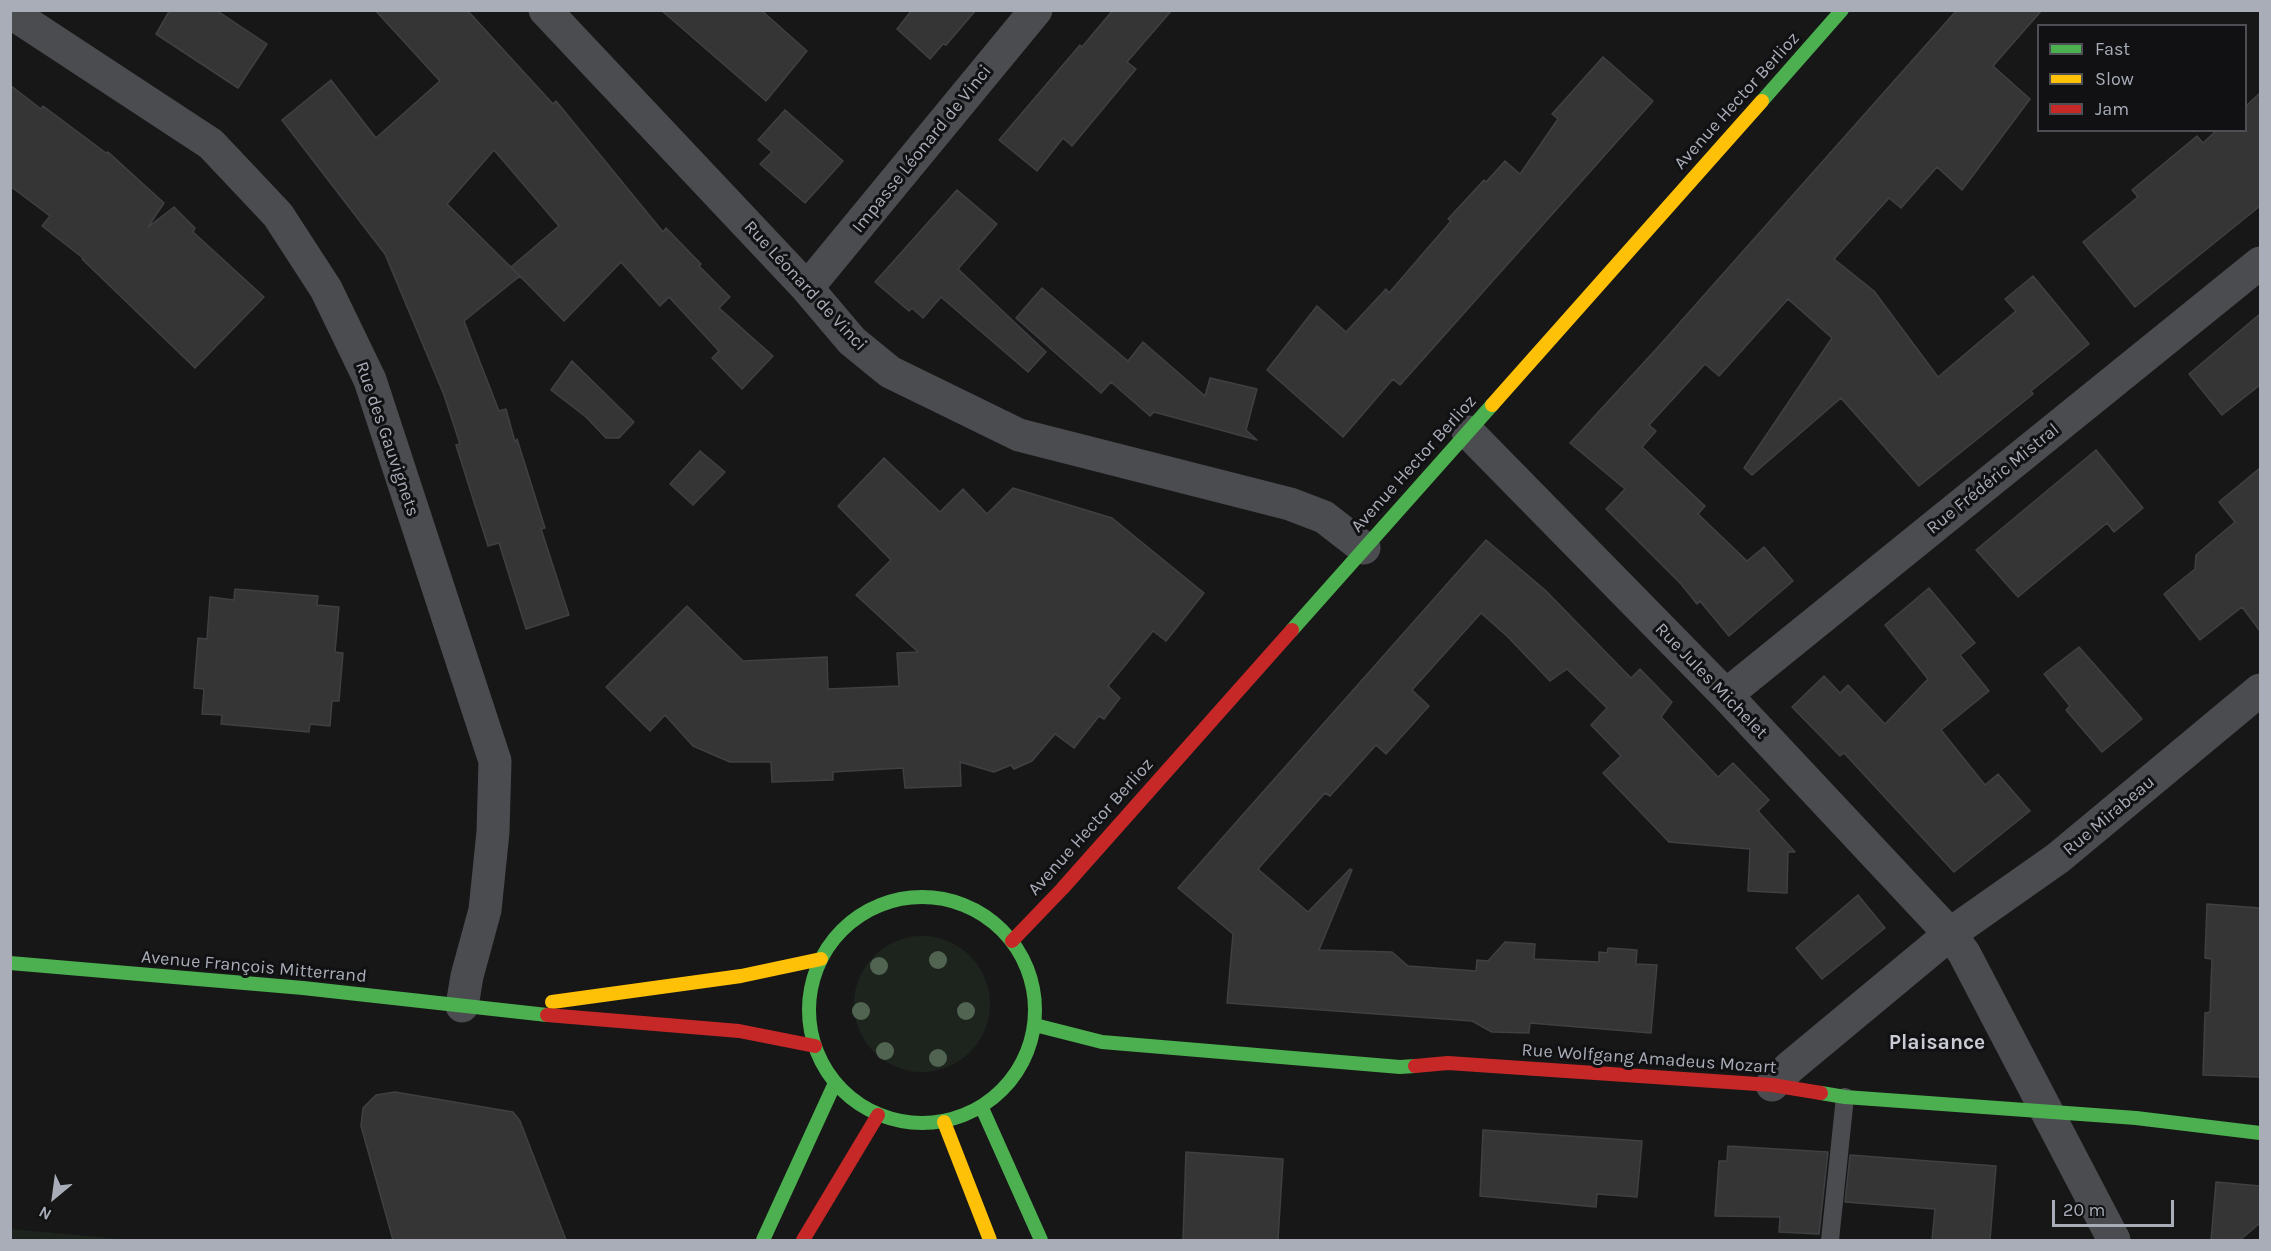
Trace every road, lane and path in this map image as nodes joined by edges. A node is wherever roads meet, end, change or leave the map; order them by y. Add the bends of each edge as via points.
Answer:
1 (545, 10) edge
2 (1036, 10) edge
3 (1842, 10) edge
4 (10, 12) edge
5 (2260, 263) edge
6 (807, 288) junction
7 (1468, 432) junction
8 (1364, 548) junction
9 (2260, 690) edge
10 (1726, 695) junction
11 (1950, 934) junction
12 (1012, 941) junction
13 (821, 959) junction
14 (10, 963) edge
15 (462, 1006) junction
16 (494, 1010) junction
17 (1035, 1025) junction
18 (815, 1046) junction
19 (835, 1083) junction
20 (1772, 1085) junction
21 (1845, 1097) junction
22 (982, 1107) junction
23 (2047, 1113) junction
24 (878, 1114) junction
25 (944, 1122) junction
26 (2260, 1133) edge
27 (763, 1240) edge
28 (803, 1240) edge
29 (990, 1240) edge
30 (1041, 1240) edge
31 (1830, 1240) edge
32 (2114, 1240) edge

1 - 6 street, Rue Léonard de Vinci
2 - 6 street, Impasse Léonard de Vinci
3 - 7 street, Avenue Hector Berlioz
4 - 15 street, Rue des Gauvignets via 211,144 279,215 326,289 370,380 495,761 485,909
5 - 10 street, Rue Frédéric Mistral
6 - 8 street, Rue Léonard de Vinci via 852,341 890,372 1019,435 1290,504 1324,517
7 - 8 street, Avenue Hector Berlioz
7 - 10 street, Rue Jules Michelet
8 - 12 street, Avenue Hector Berlioz
9 - 11 street, Rue Mirabeau via 2058,858
10 - 11 street, Rue Jules Michelet
11 - 20 street, Rue Mirabeau
11 - 23 street, Rue Jules Michelet via 1964,953
12 - 13 street via 989,918 959,903 927,897 895,900 865,912 839,932
12 - 17 street via 1028,966 1035,995
13 - 16 street via 741,976
13 - 18 street via 811,987 809,1017
14 - 15 street, Avenue François Mitterrand
15 - 16 street, Avenue François Mitterrand
16 - 18 street via 739,1031
17 - 20 street, Rue Wolfgang Amadeus Mozart via 1102,1042 1388,1066 1448,1063
17 - 22 street via 1026,1058 1006,1087
18 - 19 street
19 - 24 street
19 - 27 street
20 - 21 street, Rue Wolfgang Amadeus Mozart
21 - 23 street, Rue Wolfgang Amadeus Mozart
21 - 31 lane
22 - 25 street
22 - 30 street
23 - 26 street, Rue Wolfgang Amadeus Mozart via 2136,1118
23 - 32 street, Rue Jules Michelet
24 - 25 street via 900,1121
24 - 28 street
25 - 29 street

